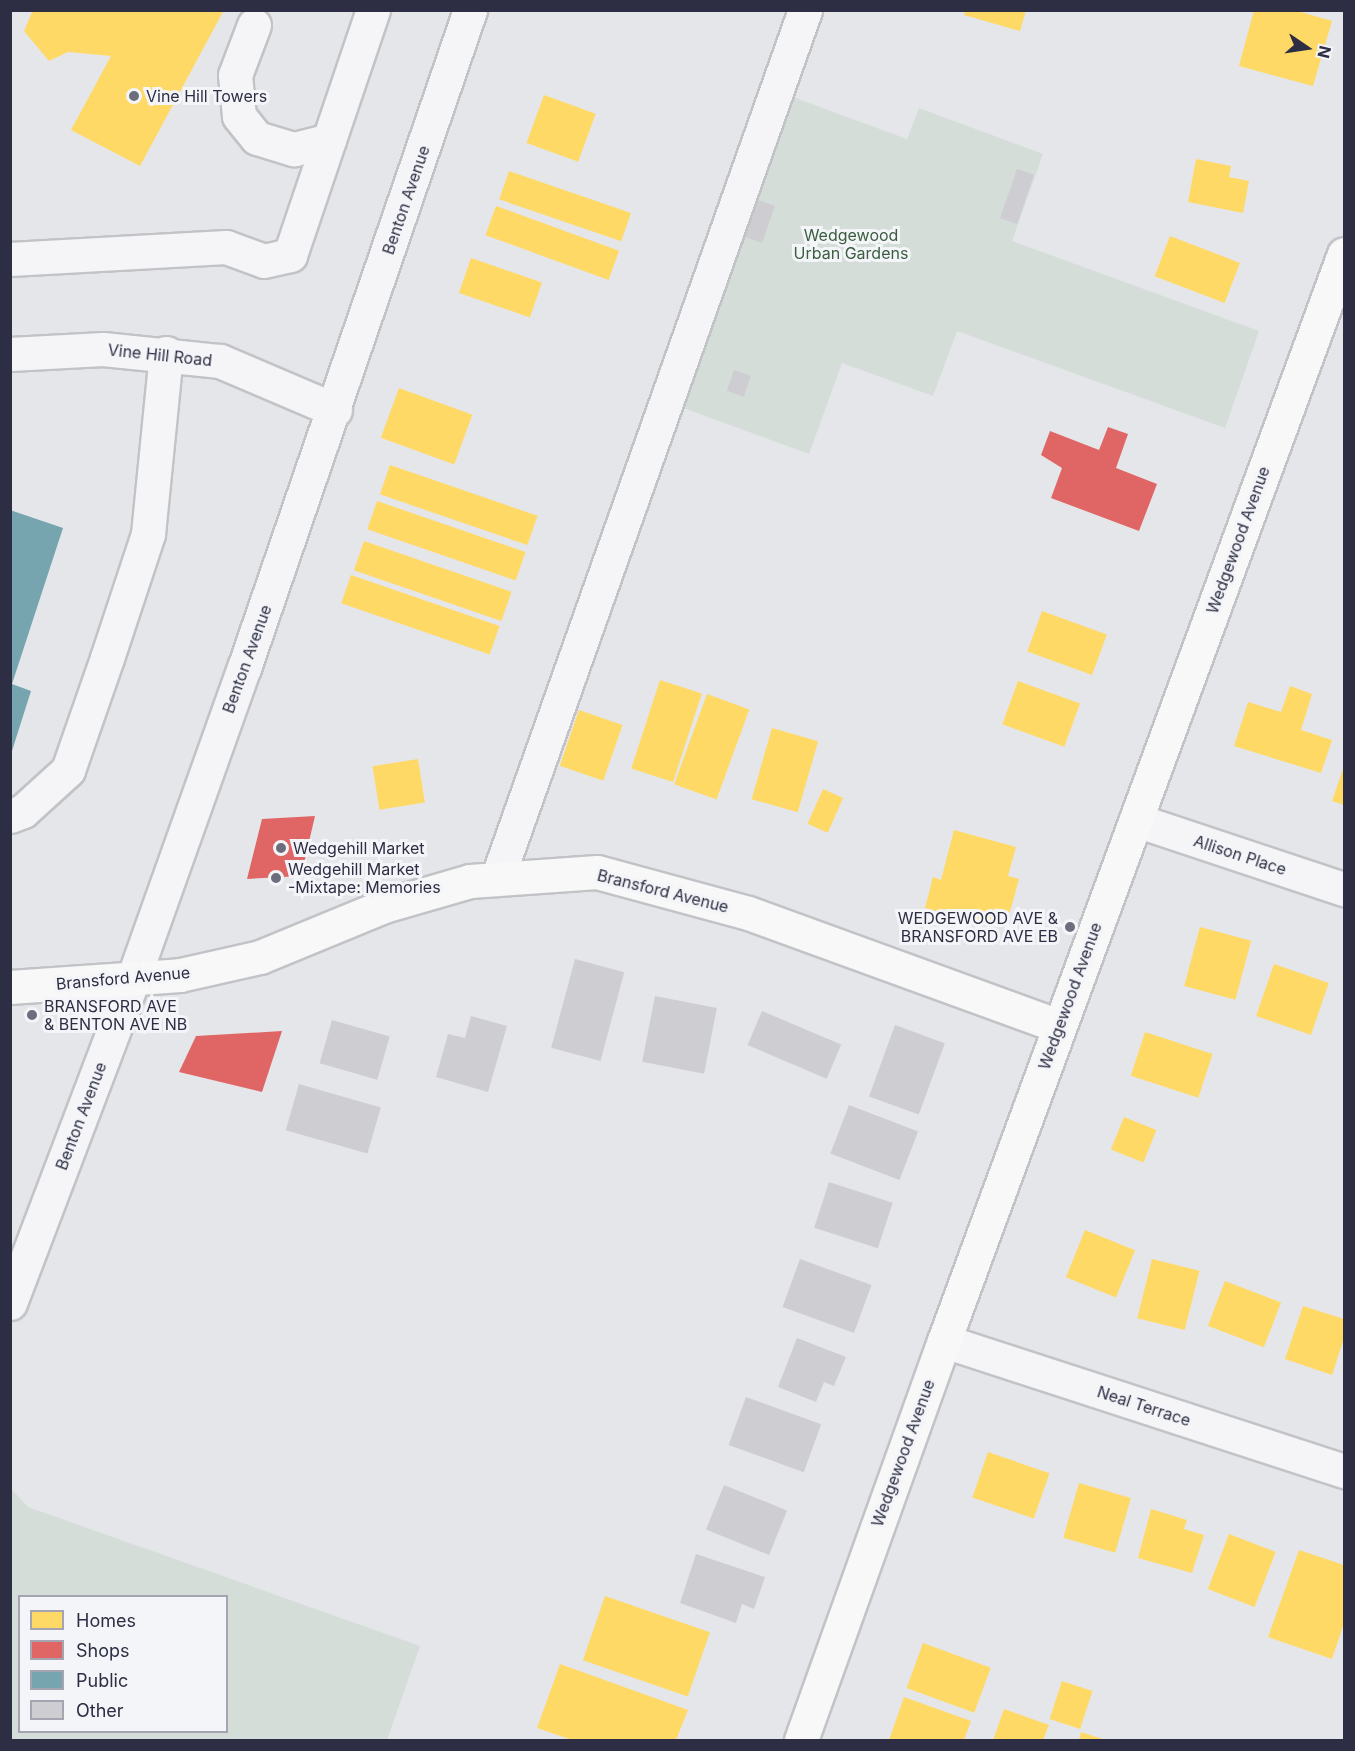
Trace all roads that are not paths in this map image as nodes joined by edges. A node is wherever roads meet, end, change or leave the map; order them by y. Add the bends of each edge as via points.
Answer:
1 (373, 10) edge
2 (470, 10) edge
3 (805, 10) edge
4 (254, 25) dead end
5 (330, 140) junction
6 (1344, 254) edge
7 (10, 259) edge
8 (1336, 299) edge
9 (166, 353) junction
10 (10, 354) edge
11 (335, 410) junction
12 (10, 816) edge
13 (1136, 820) junction
14 (497, 879) junction
15 (1344, 889) edge
16 (133, 979) junction
17 (10, 987) edge
18 (1059, 1026) junction
19 (10, 1303) edge
20 (944, 1341) junction
21 (1344, 1471) edge
22 (801, 1740) edge

1 - 5 street
2 - 11 street, Benton Avenue
3 - 14 street
4 - 5 street via 235,75 239,116 257,138 294,149
5 - 7 street via 291,255 264,261 226,247
6 - 8 main road, Wedgewood Avenue
8 - 13 main road, Wedgewood Avenue
9 - 10 street, Vine Hill Road via 103,349
9 - 11 street, Vine Hill Road via 220,361
9 - 12 street via 148,534 68,770 23,811
11 - 16 street, Benton Avenue
13 - 15 street, Allison Place
13 - 18 main road, Wedgewood Avenue
14 - 16 main road, Bransford Avenue via 470,881 384,906 260,957 180,975
14 - 18 main road, Bransford Avenue via 597,872 748,913
16 - 17 main road, Bransford Avenue
16 - 19 street, Benton Avenue
18 - 20 main road, Wedgewood Avenue
20 - 21 street, Neal Terrace
20 - 22 main road, Wedgewood Avenue

